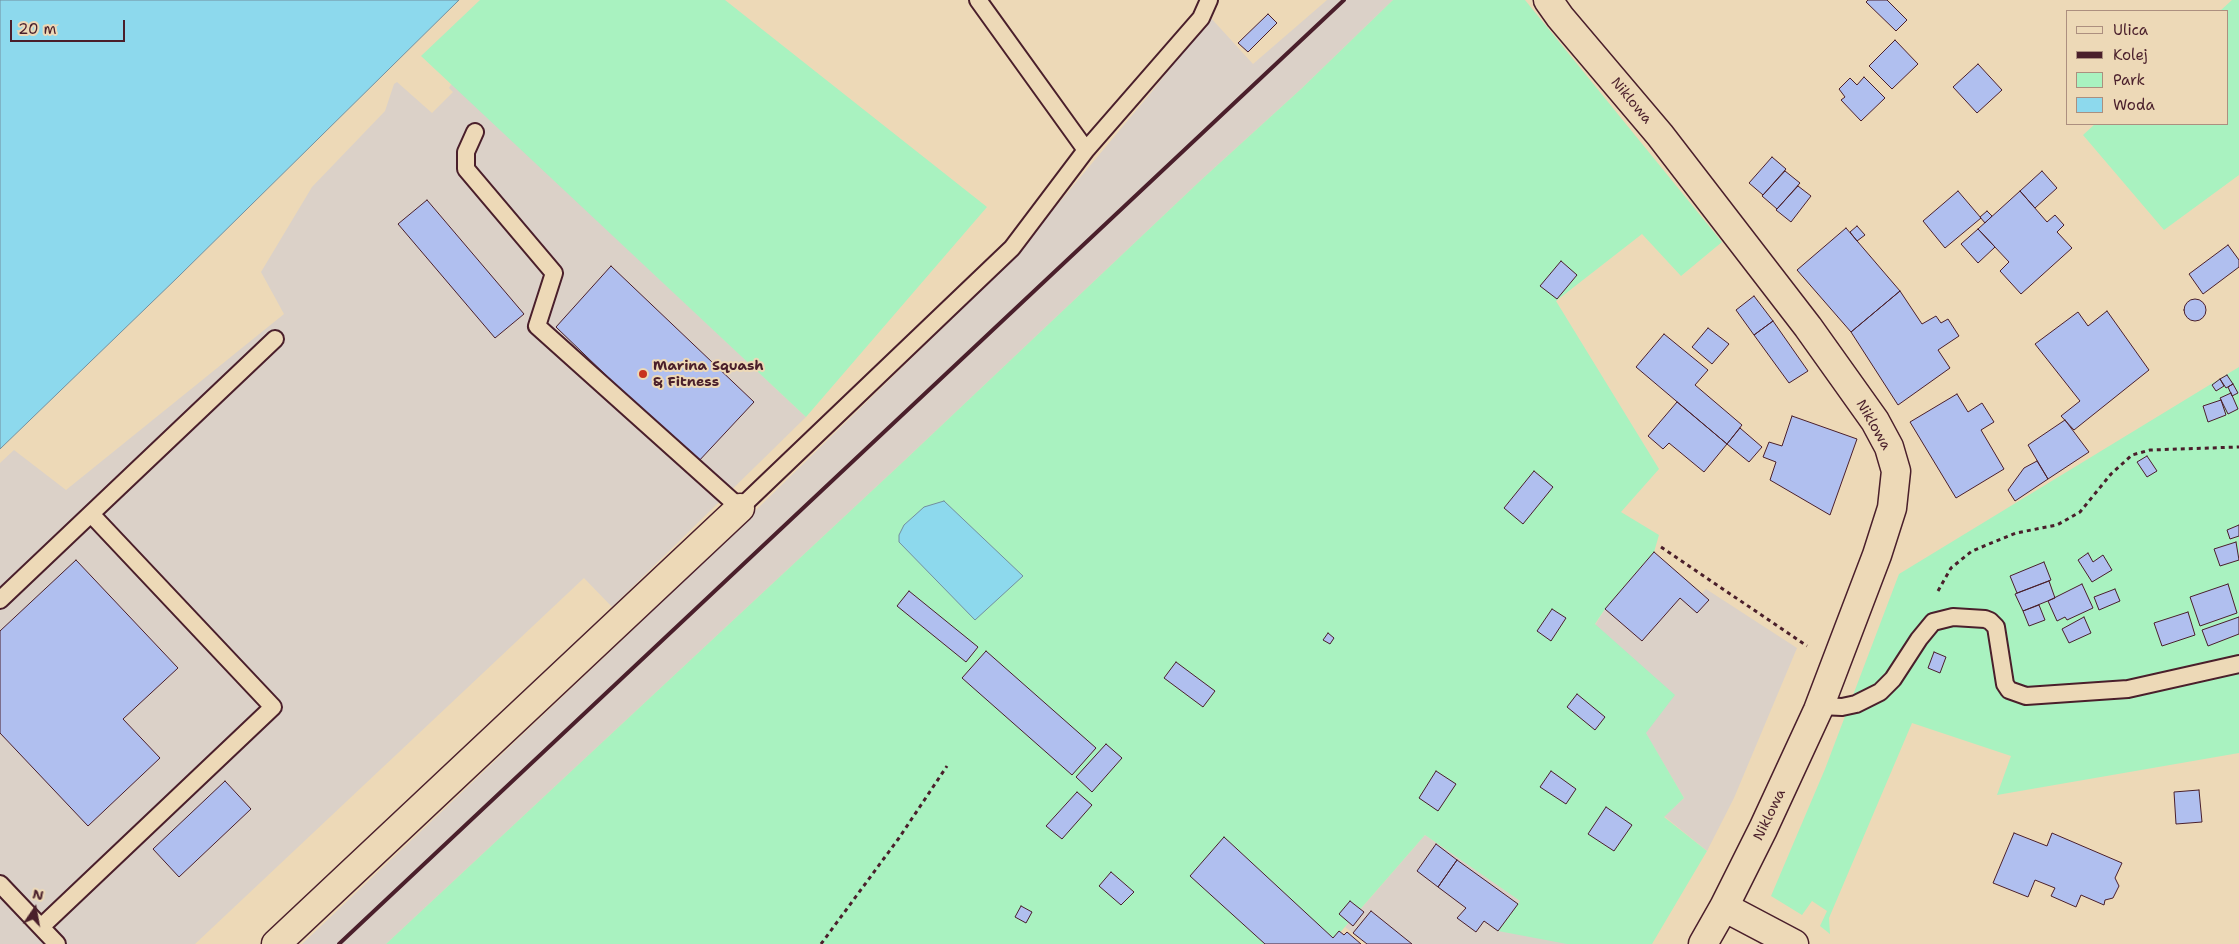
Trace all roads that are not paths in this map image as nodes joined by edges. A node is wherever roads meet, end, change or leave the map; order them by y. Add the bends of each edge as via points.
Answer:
1 (978, 0) edge
2 (1209, 0) edge
3 (1548, 0) edge
4 (475, 132) dead end
5 (1086, 150) junction
6 (275, 340) dead end
7 (740, 508) junction
8 (92, 514) junction
9 (0, 600) edge
10 (2239, 664) edge
11 (1820, 706) junction
12 (0, 884) edge
13 (1724, 907) junction
14 (41, 927) junction
15 (57, 944) edge
16 (276, 944) edge
17 (1703, 944) edge
18 (1794, 944) edge

1 - 5 lane
2 - 5 lane via 1201,18
3 - 11 street, Niklowa via 1660,135 1770,277 1875,421 1889,447 1896,471 1892,508
4 - 7 lane via 466,152 466,169 554,273 538,326
5 - 7 lane via 1012,248
6 - 8 lane
7 - 16 street
8 - 9 lane
8 - 14 lane via 274,707
10 - 11 lane via 2128,689 2026,696 2009,690 2005,684 1996,627 1990,620 1953,616 1933,622 1893,679 1880,692 1856,704
11 - 13 street, Niklowa
12 - 14 lane
13 - 17 street, Niklowa
13 - 18 street
14 - 15 lane

